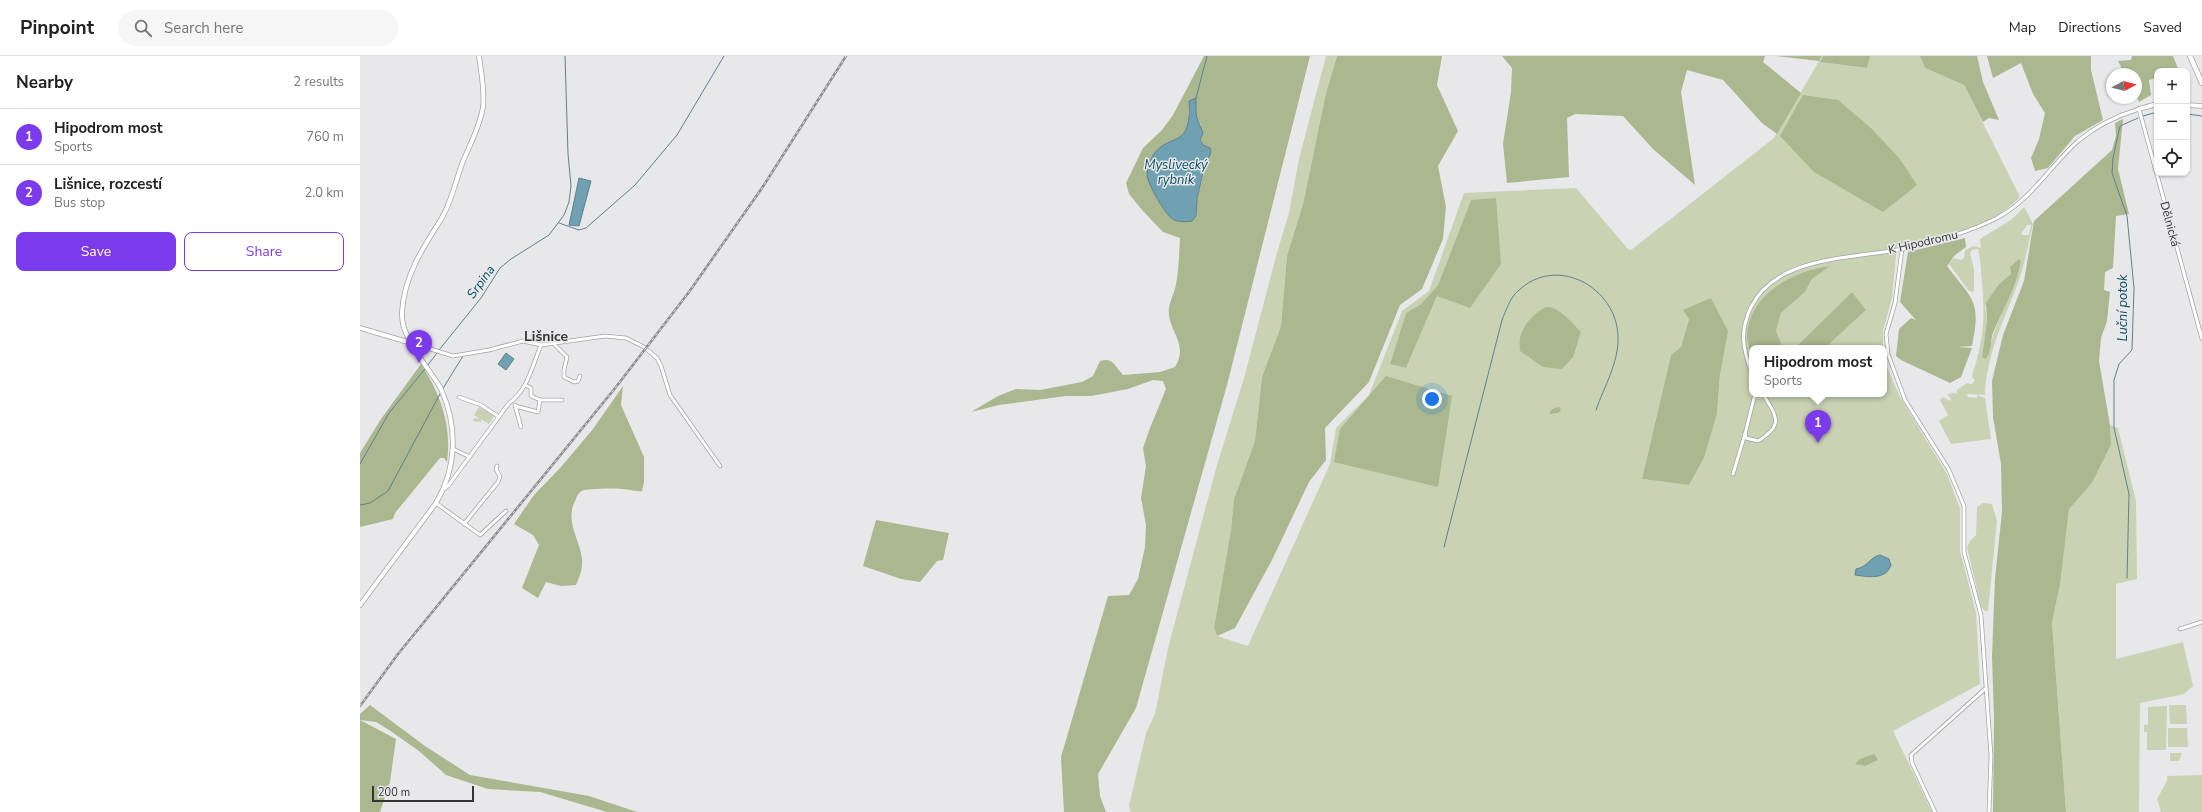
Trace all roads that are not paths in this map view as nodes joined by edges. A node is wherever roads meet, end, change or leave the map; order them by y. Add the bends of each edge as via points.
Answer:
1 (479, 56) edge
2 (2190, 56) edge
3 (2202, 82) edge
4 (2154, 105) edge
5 (2190, 105) edge
6 (2202, 106) edge
7 (2139, 109) junction
8 (1902, 248) junction
9 (360, 328) edge
10 (2202, 339) edge
11 (411, 343) junction
12 (553, 343) junction
13 (541, 345) junction
14 (1749, 361) edge
15 (580, 376) dead end
16 (525, 385) junction
17 (459, 397) dead end
18 (1754, 397) edge
19 (1765, 397) edge
20 (514, 400) junction
21 (540, 400) junction
22 (562, 400) dead end
23 (515, 406) junction
24 (499, 417) junction
25 (521, 427) dead end
26 (1745, 434) junction
27 (453, 449) junction
28 (470, 457) junction
29 (497, 466) dead end
30 (720, 466) dead end
31 (1733, 474) dead end
32 (444, 489) junction
33 (436, 502) junction
34 (506, 511) dead end
35 (464, 524) junction
36 (360, 605) edge
37 (2202, 622) edge
38 (2180, 629) dead end
39 (1986, 689) junction
40 (1935, 812) edge
41 (1989, 812) edge

1 - 11 main road via 483,95 479,123 446,210 419,254 404,294 402,320
2 - 3 main road
4 - 7 main road
5 - 6 main road
7 - 8 street, K Hipodromu via 2111,118 2087,134 2035,189 1998,217 1952,236
7 - 10 street, Dělnická
8 - 14 street, K Hipodromu via 1799,268 1766,286 1756,297 1744,322 1742,332
8 - 39 street via 1895,303 1886,334 1888,354 1905,400 1949,470 1964,506 1964,552 1981,615
9 - 11 main road
11 - 13 street via 453,356 523,342
11 - 27 main road via 440,388 450,415
12 - 13 street
12 - 15 street via 567,357 564,377 574,382 578,381
12 - 30 street via 616,336 644,347 657,358 670,395
13 - 16 street
16 - 20 street
16 - 21 street via 531,388 531,396
17 - 24 street via 480,405
18 - 26 street
19 - 26 street via 1776,415 1775,427 1758,441 1746,438
20 - 23 street
20 - 24 street
21 - 22 street
21 - 23 street via 538,412
23 - 25 street
24 - 28 street
26 - 31 street
27 - 28 street
27 - 32 main road
28 - 32 street
29 - 35 street via 500,477 498,482
32 - 33 main road
33 - 35 street
33 - 36 main road
34 - 35 street via 480,536
37 - 38 street
39 - 40 street via 1911,755 1912,763
39 - 41 street via 1991,756

